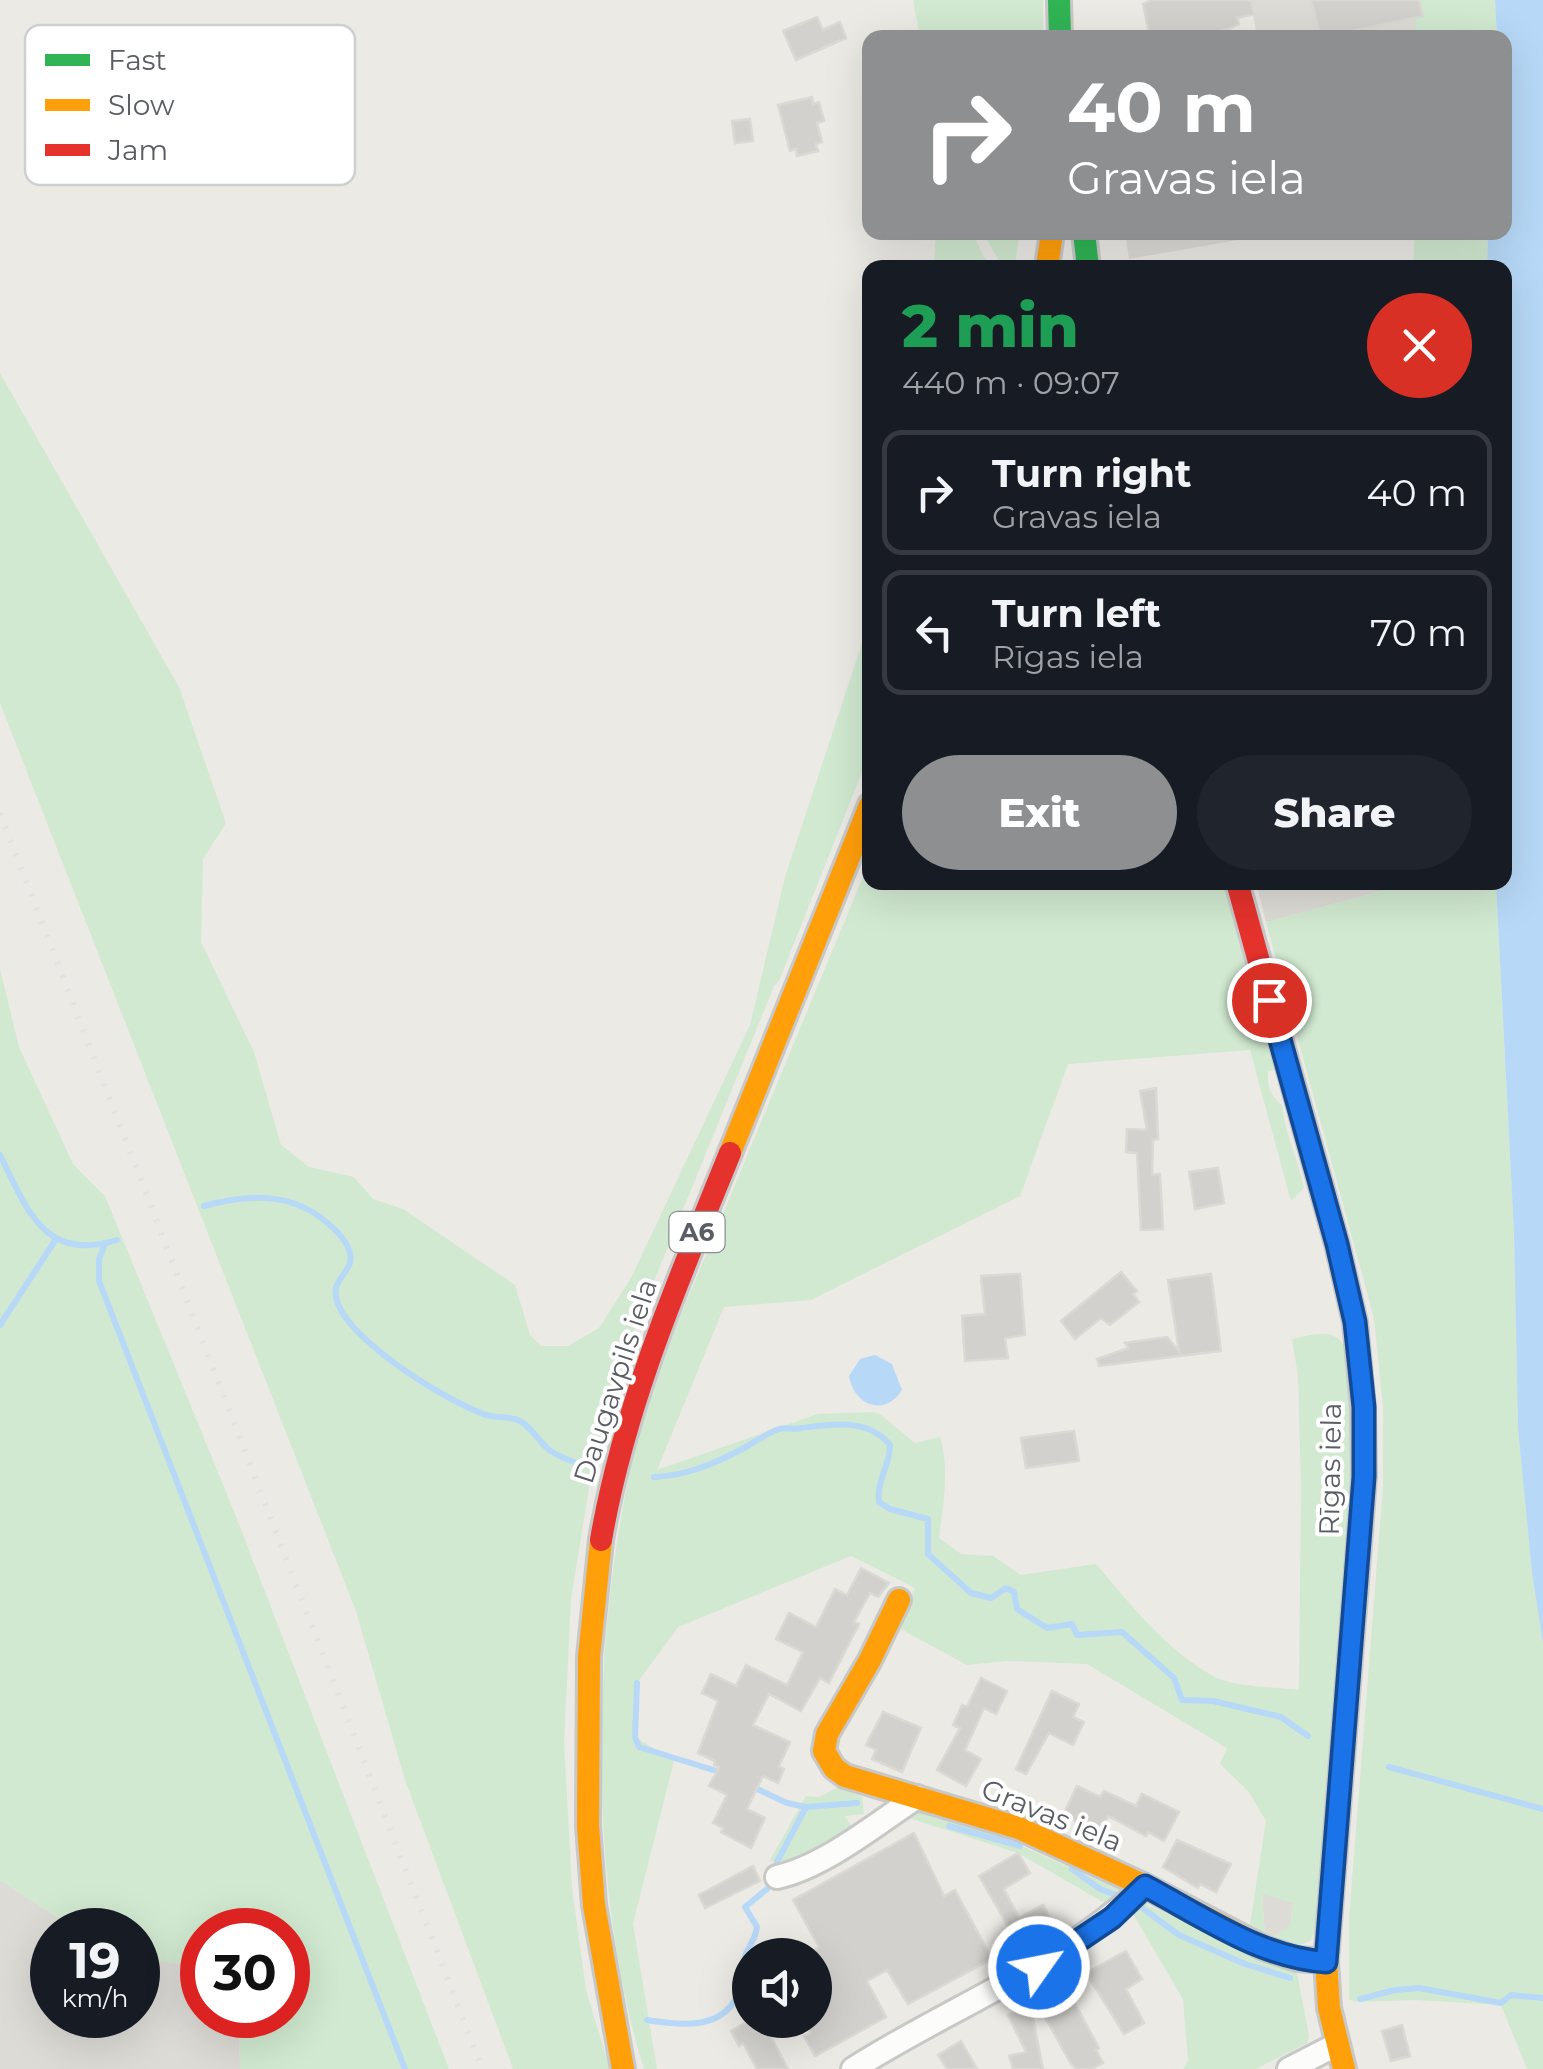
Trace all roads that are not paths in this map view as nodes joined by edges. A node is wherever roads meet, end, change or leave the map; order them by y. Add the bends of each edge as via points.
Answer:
1 (1058, 0) edge
2 (1060, 30) edge
3 (862, 825) edge
4 (1238, 890) edge
5 (899, 1600) dead end
6 (918, 1798) junction
7 (776, 1877) dead end
8 (1145, 1886) junction
9 (1326, 1962) junction
10 (1336, 2045) junction
11 (623, 2069) edge
12 (853, 2069) edge
13 (1289, 2069) edge
14 (1344, 2069) edge

1 - 2 main road
3 - 11 main road, Daugavpils iela / A6 via 654,1341 610,1487 589,1657 588,1806 594,1906
4 - 9 main road, Rīgas iela via 1337,1244 1355,1322 1364,1407
5 - 6 main road, Gravas iela via 824,1751 846,1776
6 - 7 street via 803,1869
6 - 8 main road, Gravas iela via 1019,1828
8 - 9 main road, Gravas iela via 1264,1948
8 - 12 street via 1112,1918 1039,1967
9 - 10 main road, Rīgas iela
10 - 13 street
10 - 14 main road, Rīgas iela

